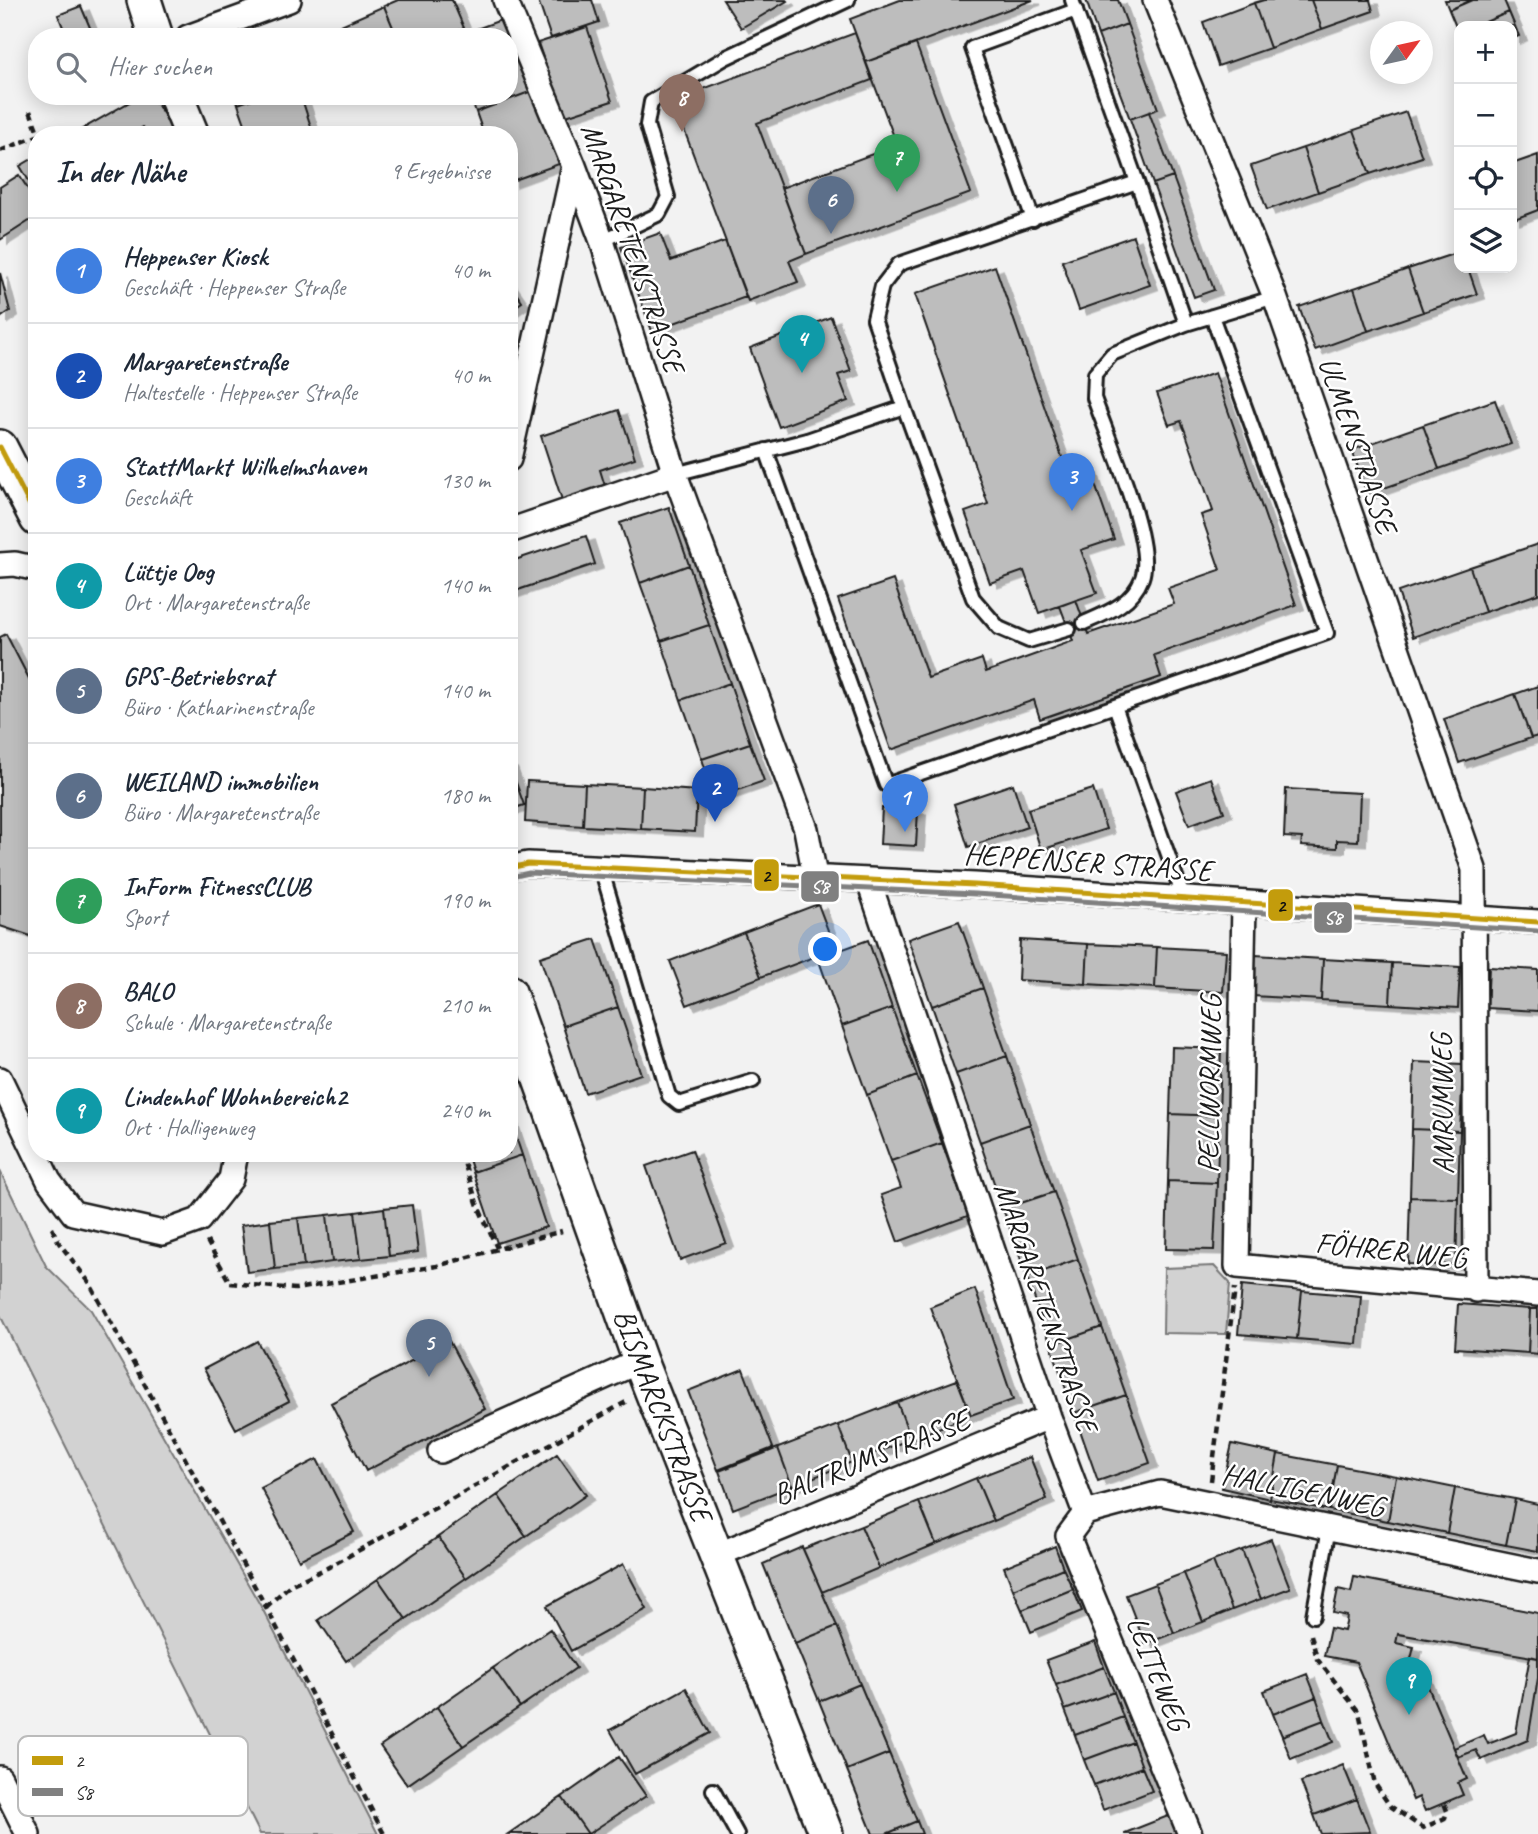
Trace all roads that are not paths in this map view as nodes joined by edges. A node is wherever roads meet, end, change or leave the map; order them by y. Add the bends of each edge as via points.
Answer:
1 (144, 0) edge
2 (289, 0) edge
3 (505, 0) edge
4 (848, 0) edge
5 (1155, 0) edge
6 (1074, 5) edge
7 (153, 28) edge
8 (213, 28) edge
9 (517, 28) edge
10 (518, 31) edge
11 (180, 105) edge
12 (188, 126) edge
13 (574, 166) junction
14 (1137, 183) junction
15 (1033, 219) junction
16 (602, 241) junction
17 (1275, 297) junction
18 (1212, 316) junction
19 (1186, 324) junction
20 (904, 407) junction
21 (518, 418) edge
22 (766, 450) junction
23 (2, 458) edge
24 (675, 474) junction
25 (28, 503) edge
26 (518, 528) edge
27 (0, 565) edge
28 (28, 567) edge
29 (1084, 623) dead end
30 (1069, 629) dead end
31 (1115, 706) junction
32 (518, 866) edge
33 (601, 868) junction
34 (816, 876) junction
35 (869, 882) junction
36 (1184, 899) junction
37 (1244, 903) junction
38 (1472, 917) junction
39 (1538, 922) edge
40 (518, 1017) edge
41 (0, 1079) edge
42 (753, 1081) dead end
43 (28, 1137) edge
44 (40, 1162) edge
45 (234, 1162) edge
46 (1237, 1266) joint
47 (1476, 1290) junction
48 (1538, 1294) edge
49 (646, 1375) junction
50 (1049, 1417) junction
51 (440, 1451) dead end
52 (1085, 1513) junction
53 (1329, 1528) junction
54 (717, 1555) junction
55 (1538, 1571) edge
56 (1313, 1616) road end
57 (0, 1779) edge
58 (713, 1790) dead end
59 (18, 1814) edge
60 (19, 1816) edge
61 (28, 1834) edge
62 (737, 1834) edge
63 (826, 1834) edge
64 (1190, 1834) edge

1 - 7 main road
2 - 8 street
3 - 9 street, MARGARETENSTRASSE
4 - 16 lane via 724,58 651,102 647,125 668,197 659,214
5 - 17 street, ULMENSTRASSE
6 - 14 lane
6 - 15 lane via 972,48
10 - 13 street, MARGARETENSTRASSE
11 - 12 main road
13 - 16 street, MARGARETENSTRASSE
13 - 21 street
14 - 15 lane
14 - 19 lane
15 - 20 lane via 899,264 882,286 874,319
16 - 24 street, MARGARETENSTRASSE
17 - 18 lane
17 - 38 street, ULMENSTRASSE via 1474,869
18 - 19 lane
18 - 31 lane via 1327,633
19 - 29 lane via 1112,354 1095,374 1094,398 1143,537 1142,578 1122,606
20 - 22 lane
20 - 30 lane via 973,598 999,628 1029,641
22 - 24 lane
22 - 31 lane via 886,785
23 - 25 main road
24 - 26 street
24 - 34 street, MARGARETENSTRASSE via 806,829
27 - 28 street
31 - 36 lane
32 - 33 street, HEPPENSER STRASSE
33 - 34 street, HEPPENSER STRASSE
33 - 42 lane via 669,1096 679,1104
34 - 35 street, HEPPENSER STRASSE
35 - 36 street, HEPPENSER STRASSE
35 - 50 street, MARGARETENSTRASSE
36 - 37 street, HEPPENSER STRASSE
37 - 38 street, HEPPENSER STRASSE
37 - 46 street, PELLWORMWEG
38 - 39 street, HEPPENSER STRASSE
38 - 47 street, AMRUMWEG
40 - 49 main road, BISMARCKSTRASSE
41 - 43 street
44 - 45 street via 74,1213 163,1233 199,1220 231,1179
46 - 47 street, FÖHRER WEG
47 - 48 street, FÖHRER WEG
49 - 51 street
49 - 54 main road, BISMARCKSTRASSE
50 - 52 street, MARGARETENSTRASSE
50 - 54 street, BALTRUMSTRASSE
52 - 53 street, HALLIGENWEG via 1160,1493
52 - 64 street, LEITEWEG via 1068,1536
53 - 55 street, HALLIGENWEG
53 - 56 lane
54 - 63 main road, BISMARCKSTRASSE
57 - 59 street
58 - 62 lane
60 - 61 street

